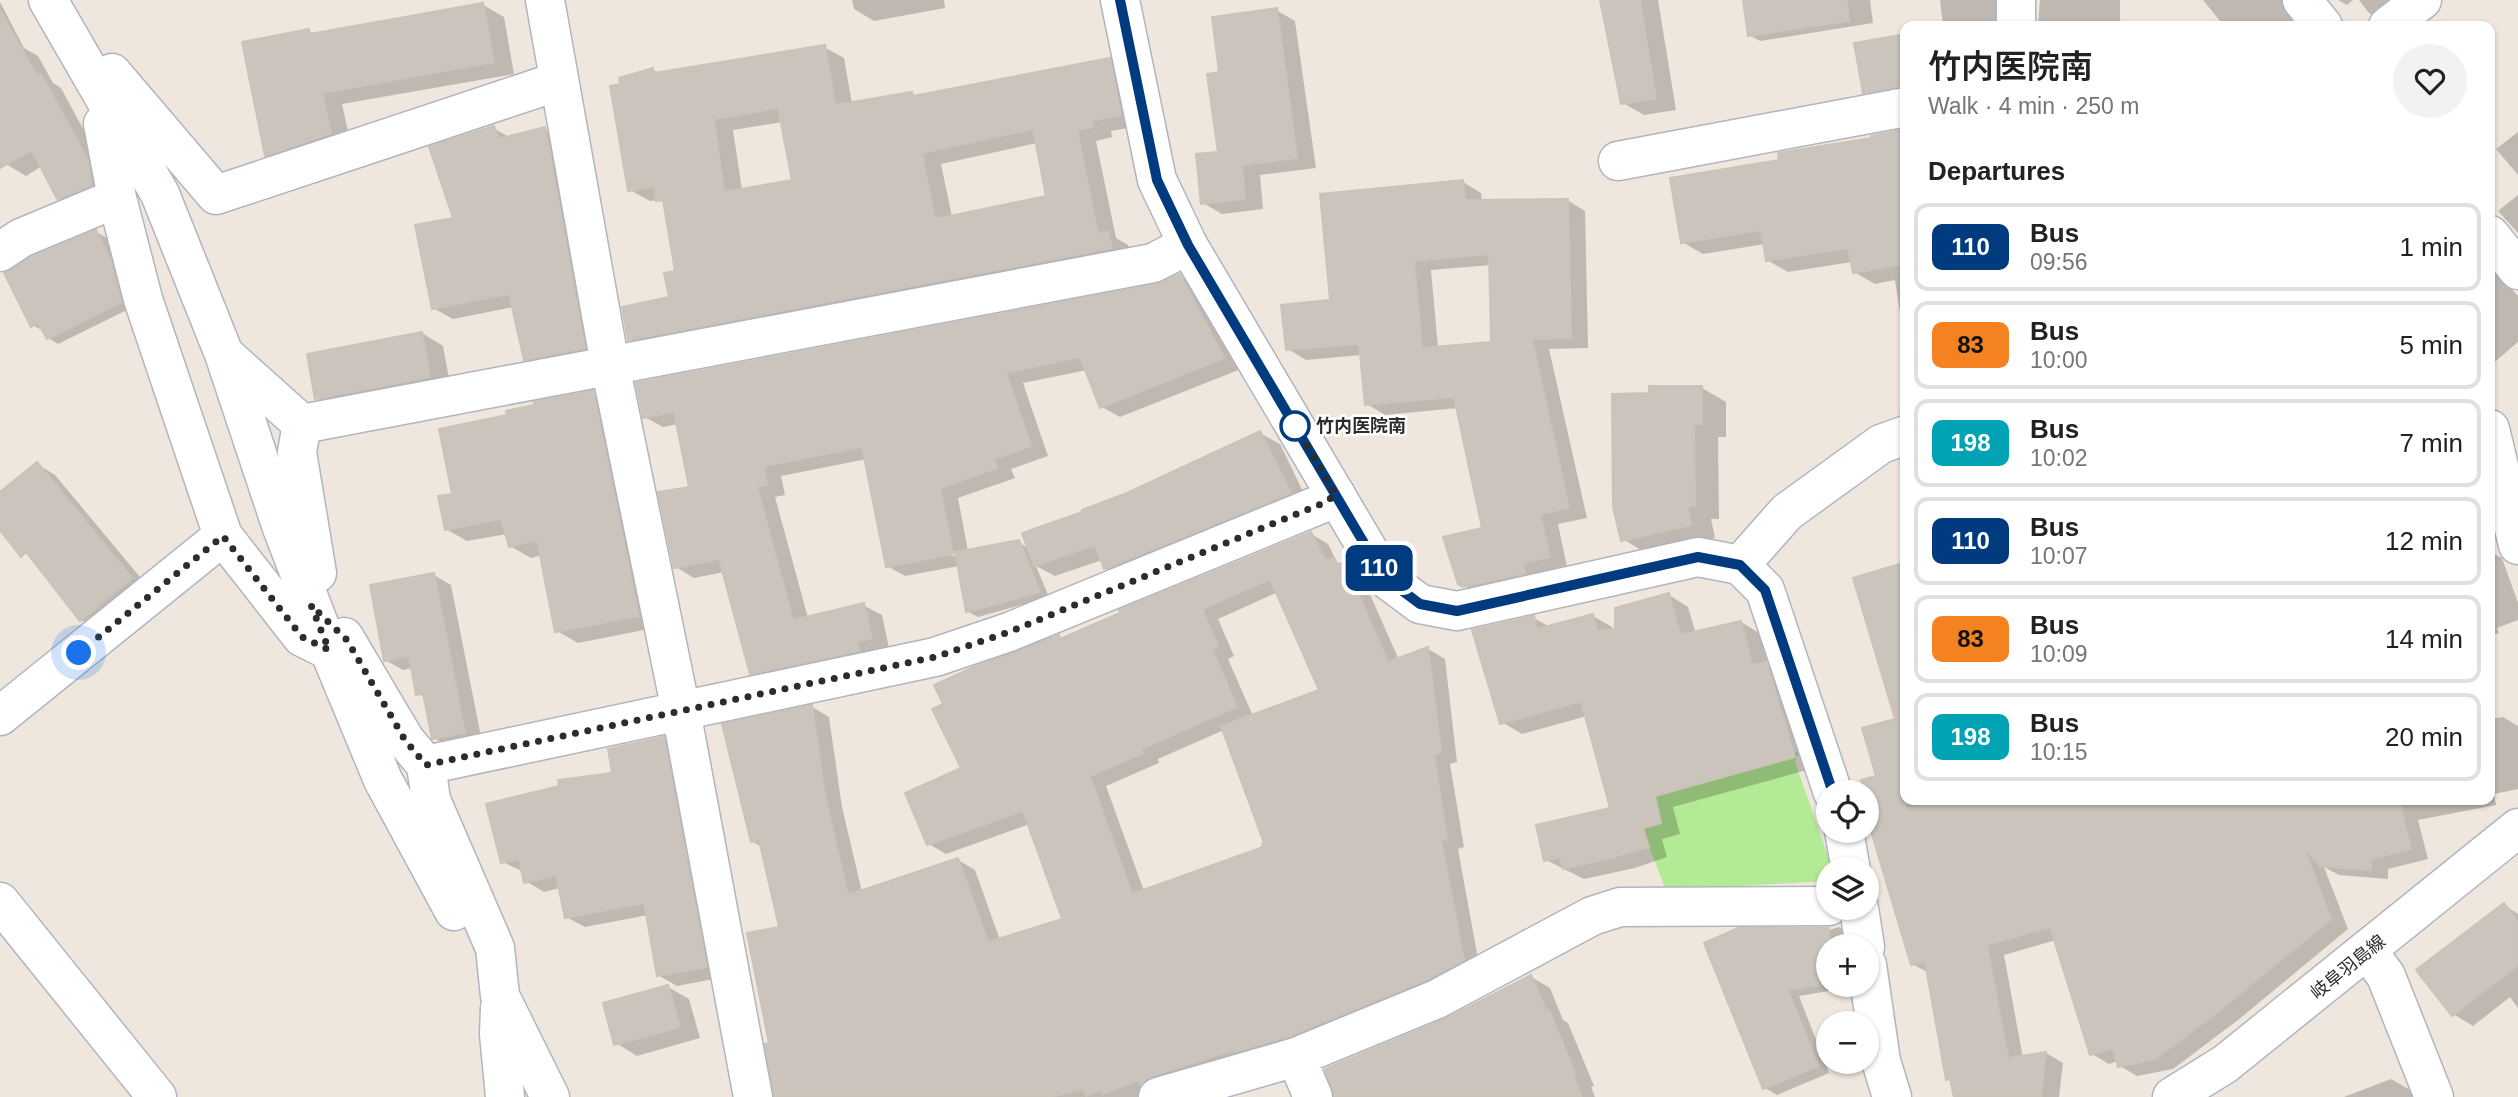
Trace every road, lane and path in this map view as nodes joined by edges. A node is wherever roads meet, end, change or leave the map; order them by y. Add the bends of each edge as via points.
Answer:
1 (48, 0) edge
2 (545, 0) edge
3 (1120, 0) edge
4 (2015, 0) edge
5 (2302, 0) edge
6 (2422, 0) edge
7 (2017, 21) edge
8 (2319, 21) edge
9 (2395, 21) edge
10 (75, 43) junction
11 (559, 81) junction
12 (1900, 108) edge
13 (113, 110) junction
14 (1618, 161) dead end
15 (117, 198) junction
16 (2495, 241) edge
17 (1188, 245) junction
18 (0, 251) edge
19 (2518, 270) edge
20 (224, 354) junction
21 (610, 365) junction
22 (302, 424) junction
23 (1900, 437) edge
24 (2495, 450) edge
25 (1336, 495) junction
26 (223, 536) junction
27 (2518, 545) edge
28 (1740, 565) junction
29 (311, 605) junction
30 (329, 650) junction
31 (681, 711) junction
32 (0, 716) edge
33 (426, 765) junction
34 (1829, 780) edge
35 (2518, 828) edge
36 (0, 902) edge
37 (1816, 906) edge
38 (2368, 951) junction
39 (500, 996) junction
40 (1872, 997) edge
41 (1296, 1057) junction
42 (157, 1097) edge
43 (505, 1097) edge
44 (550, 1097) edge
45 (753, 1097) edge
46 (1158, 1097) edge
47 (1313, 1097) edge
48 (1892, 1097) edge
49 (2172, 1097) edge
50 (2434, 1097) edge

1 - 10 street
2 - 11 street
3 - 17 street via 1157,180
4 - 7 street
5 - 8 street
6 - 9 street
10 - 11 street via 109,70 216,195
10 - 13 street
11 - 21 street
12 - 14 street
13 - 15 street via 103,124
13 - 20 street via 160,194
15 - 18 street
15 - 26 street via 143,299
16 - 19 street
17 - 21 street via 1153,263
17 - 25 street
20 - 22 street
20 - 29 street
21 - 22 street
21 - 31 street
22 - 29 street via 297,452 317,574
23 - 28 street via 1881,444 1787,512
24 - 27 street
25 - 28 street via 1384,577 1420,604 1457,611 1698,557
25 - 31 street via 1009,632 935,657
26 - 30 street via 302,637
26 - 32 street
28 - 34 street via 1765,590
29 - 30 street
29 - 33 street via 347,640 405,740
30 - 39 street via 383,779
31 - 33 street
31 - 45 street
33 - 39 street via 431,800 495,948
35 - 38 street, 岐阜羽島線
36 - 42 street
37 - 41 street via 1620,907 1592,916 1437,999
38 - 49 street, 岐阜羽島線 via 2225,1064
38 - 50 street via 2386,976
39 - 43 street
39 - 44 street
40 - 48 street via 1881,1061
41 - 46 street
41 - 47 street

